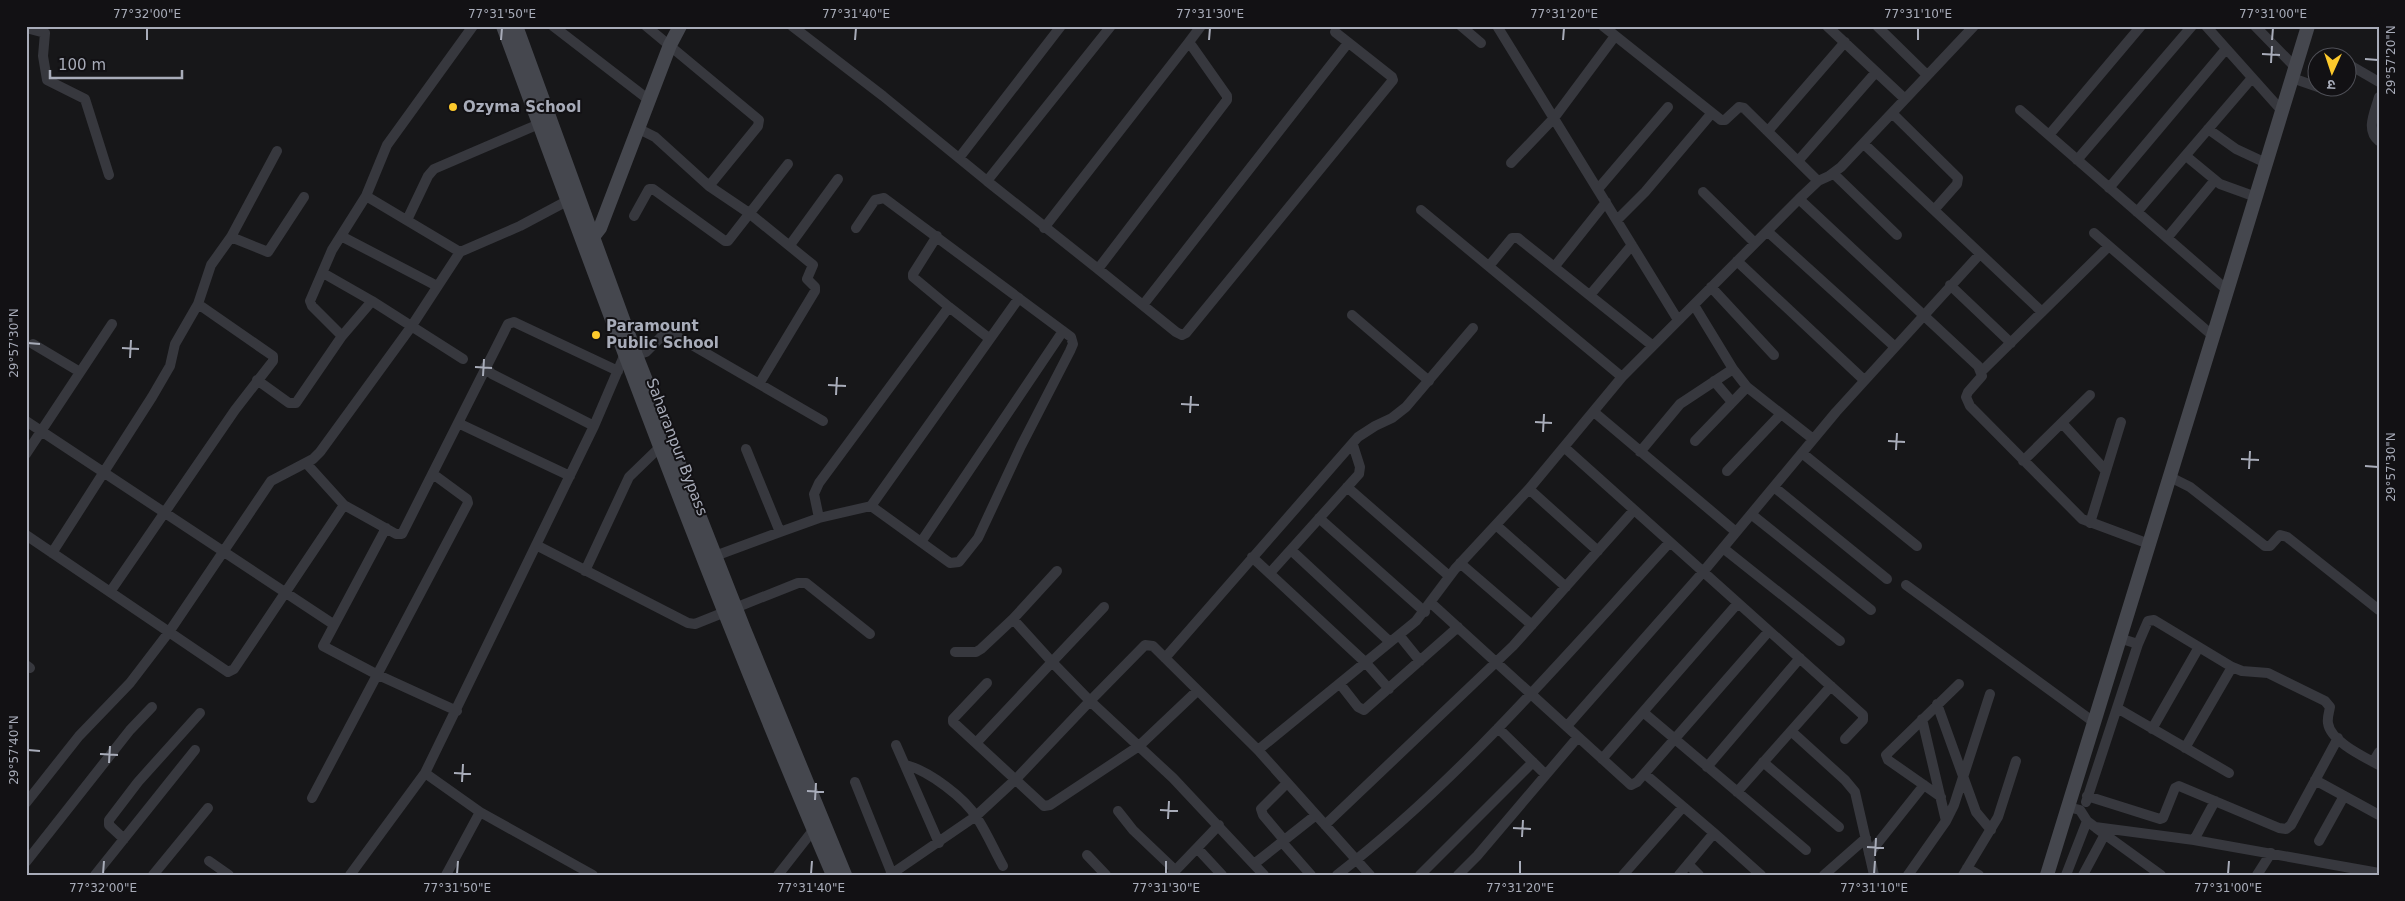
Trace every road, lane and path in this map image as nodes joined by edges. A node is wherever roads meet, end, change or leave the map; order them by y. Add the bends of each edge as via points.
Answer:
1 (473, 26) edge
2 (503, 26) edge
3 (516, 26) edge
4 (553, 26) edge
5 (646, 26) edge
6 (680, 26) edge
7 (792, 26) edge
8 (1061, 26) edge
9 (1111, 26) edge
10 (1201, 26) edge
11 (1461, 26) edge
12 (1497, 26) edge
13 (1603, 26) edge
14 (1878, 26) edge
15 (1974, 26) edge
16 (2141, 26) edge
17 (2192, 26) edge
18 (2206, 26) edge
19 (2255, 26) edge
20 (2308, 26) edge
21 (1831, 27) edge
22 (26, 28) edge
23 (1335, 32) dead end
24 (1615, 36) junction
25 (1189, 42) junction
26 (1844, 42) junction
27 (1348, 43) junction
28 (1481, 43) dead end
29 (670, 45) junction
30 (2226, 49) junction
31 (2358, 70) edge
32 (1876, 72) junction
33 (1927, 75) junction
34 (2297, 77) junction
35 (2252, 78) junction
36 (2308, 82) edge
37 (2379, 82) edge
38 (2379, 97) edge
39 (1905, 99) junction
40 (649, 100) junction
41 (1668, 107) dead end
42 (2020, 110) dead end
43 (2282, 111) junction
44 (1892, 113) junction
45 (1711, 114) junction
46 (1554, 118) junction
47 (539, 124) junction
48 (639, 129) junction
49 (2208, 129) junction
50 (1768, 131) junction
51 (2048, 135) junction
52 (2379, 141) edge
53 (1864, 144) junction
54 (277, 151) dead end
55 (2186, 156) junction
56 (959, 158) junction
57 (2077, 160) junction
58 (1798, 161) junction
59 (2266, 163) junction
60 (788, 164) dead end
61 (1511, 164) dead end
62 (1834, 174) junction
63 (109, 175) dead end
64 (838, 180) dead end
65 (1818, 180) junction
66 (2215, 180) junction
67 (987, 181) junction
68 (709, 186) junction
69 (2109, 188) junction
70 (1598, 189) junction
71 (1703, 192) dead end
72 (366, 196) junction
73 (304, 197) dead end
74 (2256, 197) junction
75 (1799, 199) junction
76 (567, 201) junction
77 (1606, 202) junction
78 (1421, 210) dead end
79 (1934, 210) junction
80 (2137, 212) junction
81 (749, 214) junction
82 (634, 216) dead end
83 (407, 220) junction
84 (1617, 220) junction
85 (856, 228) dead end
86 (1044, 228) junction
87 (1767, 231) junction
88 (2094, 233) dead end
89 (341, 236) junction
90 (937, 236) junction
91 (1896, 236) dead end
92 (231, 237) junction
93 (2167, 238) junction
94 (588, 239) junction
95 (1755, 243) junction
96 (790, 245) junction
97 (1632, 245) junction
98 (2109, 246) junction
99 (460, 252) junction
100 (1980, 254) junction
101 (1737, 260) junction
102 (1489, 266) junction
103 (1555, 266) junction
104 (1098, 269) junction
105 (323, 273) junction
106 (1950, 285) junction
107 (437, 286) junction
108 (1711, 287) junction
109 (2227, 290) junction
110 (1590, 295) junction
111 (1019, 298) junction
112 (372, 301) junction
113 (198, 304) junction
114 (1143, 305) junction
115 (1694, 305) junction
116 (949, 307) junction
117 (2042, 312) junction
118 (1352, 315) dead end
119 (1921, 315) junction
120 (1678, 320) junction
121 (112, 324) dead end
122 (411, 327) junction
123 (1473, 328) dead end
124 (1063, 331) junction
125 (342, 336) junction
126 (2213, 336) junction
127 (990, 339) junction
128 (2011, 343) junction
129 (33, 344) dead end
130 (1653, 346) junction
131 (1894, 346) junction
132 (632, 354) junction
133 (1774, 355) dead end
134 (463, 359) dead end
135 (485, 366) junction
136 (1733, 368) junction
137 (618, 371) junction
138 (80, 372) junction
139 (1982, 372) junction
140 (1622, 377) junction
141 (257, 380) junction
142 (1429, 380) junction
143 (1864, 380) junction
144 (1714, 381) junction
145 (759, 384) junction
146 (1747, 387) junction
147 (2090, 395) dead end
148 (1732, 402) junction
149 (1594, 412) junction
150 (1781, 414) junction
151 (26, 421) edge
152 (824, 421) dead end
153 (2062, 422) junction
154 (2121, 422) dead end
155 (458, 423) junction
156 (594, 426) junction
157 (41, 431) junction
158 (1813, 439) junction
159 (1695, 441) dead end
160 (1352, 445) junction
161 (660, 447) junction
162 (1564, 447) junction
163 (746, 449) dead end
164 (1640, 452) junction
165 (1802, 453) junction
166 (26, 454) edge
167 (2023, 461) junction
168 (306, 463) junction
169 (104, 471) junction
170 (1727, 471) dead end
171 (2106, 471) junction
172 (433, 474) junction
173 (570, 476) junction
174 (2170, 477) junction
175 (1347, 487) junction
176 (1774, 487) junction
177 (1529, 489) junction
178 (344, 505) junction
179 (871, 506) junction
180 (1634, 510) junction
181 (165, 512) junction
182 (1751, 514) junction
183 (819, 518) junction
184 (1319, 518) junction
185 (2090, 523) junction
186 (1496, 524) junction
187 (386, 528) junction
188 (780, 532) junction
189 (1736, 532) junction
190 (26, 535) edge
191 (921, 542) junction
192 (1670, 542) junction
193 (2149, 544) junction
194 (536, 545) junction
195 (1917, 546) dead end
196 (1723, 548) junction
197 (1291, 550) junction
198 (1598, 550) junction
199 (224, 551) junction
200 (52, 553) junction
201 (715, 556) junction
202 (1252, 557) junction
203 (1460, 563) junction
204 (584, 571) junction
205 (1057, 571) dead end
206 (1703, 572) junction
207 (1270, 573) junction
208 (1449, 576) junction
209 (1886, 579) dead end
210 (719, 581) junction
211 (1906, 585) dead end
212 (1566, 587) junction
213 (110, 592) junction
214 (286, 592) junction
215 (1738, 603) junction
216 (1104, 607) dead end
217 (1428, 608) junction
218 (730, 610) junction
219 (1871, 610) dead end
220 (2379, 610) edge
221 (1013, 619) junction
222 (333, 624) junction
223 (1532, 624) junction
224 (1458, 627) junction
225 (1769, 631) junction
226 (169, 632) junction
227 (870, 634) dead end
228 (1399, 635) junction
229 (1840, 641) dead end
230 (2129, 641) junction
231 (1390, 642) junction
232 (2199, 647) junction
233 (955, 652) dead end
234 (1164, 658) junction
235 (1800, 658) junction
236 (1420, 661) junction
237 (1052, 662) junction
238 (1366, 662) junction
239 (1496, 662) junction
240 (2232, 667) junction
241 (376, 674) junction
242 (987, 683) dead end
243 (1340, 684) junction
244 (1959, 684) dead end
245 (1831, 686) junction
246 (1389, 689) junction
247 (1197, 691) junction
248 (1531, 693) junction
249 (1990, 694) dead end
250 (1090, 701) junction
251 (1938, 704) junction
252 (152, 707) dead end
253 (2117, 708) junction
254 (457, 711) junction
255 (1642, 712) junction
256 (200, 713) dead end
257 (1922, 719) junction
258 (2095, 723) junction
259 (1566, 726) junction
260 (1498, 728) junction
261 (2152, 729) junction
262 (1791, 732) junction
263 (1578, 737) junction
264 (2338, 738) junction
265 (1845, 739) dead end
266 (1675, 740) junction
267 (976, 742) junction
268 (896, 744) dead end
269 (1139, 746) junction
270 (2185, 748) junction
271 (196, 750) dead end
272 (1258, 750) junction
273 (2379, 752) edge
274 (1602, 759) junction
275 (2016, 761) dead end
276 (1533, 762) junction
277 (1764, 762) junction
278 (2376, 763) edge
279 (906, 765) junction
280 (1707, 767) junction
281 (425, 773) junction
282 (1546, 774) junction
283 (1645, 774) junction
284 (2229, 774) dead end
285 (1963, 776) junction
286 (1016, 779) junction
287 (2315, 780) junction
288 (855, 782) dead end
289 (1287, 783) junction
290 (1924, 785) junction
291 (1737, 792) junction
292 (2087, 796) junction
293 (2344, 796) junction
294 (1941, 797) junction
295 (312, 798) dead end
296 (2215, 801) junction
297 (26, 803) edge
298 (1683, 807) junction
299 (208, 808) dead end
300 (1118, 811) dead end
301 (480, 812) junction
302 (2080, 814) junction
303 (1316, 815) junction
304 (2379, 815) edge
305 (976, 816) junction
306 (1946, 821) junction
307 (1219, 825) junction
308 (1325, 825) junction
309 (1839, 828) dead end
310 (814, 829) junction
311 (1991, 830) junction
312 (1714, 834) junction
313 (2105, 834) junction
314 (1866, 838) junction
315 (124, 839) junction
316 (2194, 840) junction
317 (1283, 841) junction
318 (2319, 841) dead end
319 (939, 843) junction
320 (1197, 848) junction
321 (1806, 850) dead end
322 (2271, 853) junction
323 (1869, 854) junction
324 (1087, 855) dead end
325 (209, 860) dead end
326 (1356, 860) junction
327 (26, 862) edge
328 (1688, 864) junction
329 (1003, 866) dead end
330 (1258, 871) edge
331 (1965, 871) edge
332 (100, 873) edge
333 (1173, 873) edge
334 (2379, 873) edge
335 (891, 874) edge
336 (153, 875) edge
337 (229, 875) edge
338 (350, 875) edge
339 (446, 875) edge
340 (593, 875) edge
341 (778, 875) edge
342 (833, 875) edge
343 (845, 875) edge
344 (1106, 875) edge
345 (1222, 875) edge
346 (1312, 875) edge
347 (1337, 875) edge
348 (1370, 875) edge
349 (1420, 875) edge
350 (1458, 875) edge
351 (1623, 875) edge
352 (1679, 875) edge
353 (1699, 875) edge
354 (1762, 875) edge
355 (1824, 875) edge
356 (1874, 875) edge
357 (1908, 875) edge
358 (1979, 875) edge
359 (2047, 875) edge
360 (2066, 875) edge
361 (2083, 875) edge
362 (2161, 875) edge
363 (2257, 875) edge

1 - 72 street via 387,145
2 - 47 main road, Saharanpur Bypass
3 - 94 main road
4 - 40 street
5 - 29 street
6 - 29 main road
7 - 56 street
8 - 56 street
9 - 67 street
10 - 25 street
11 - 28 street
12 - 46 street
13 - 24 street
14 - 33 street
15 - 33 street
16 - 51 street
17 - 57 street
18 - 30 street
19 - 34 street
20 - 34 main road
21 - 26 street
22 - 63 street via 45,34 47,80 85,99
23 - 27 street
24 - 45 street
24 - 46 street
25 - 86 street
25 - 104 street via 1227,100
26 - 32 street
26 - 50 street
27 - 114 street
27 - 114 street via 1392,76 1390,85 1186,333 1176,332
29 - 40 main road
29 - 68 street via 759,120 758,126
30 - 35 street
30 - 69 street
31 - 37 street
32 - 39 street
32 - 58 street
33 - 39 street
34 - 36 street
34 - 43 main road
35 - 43 street
35 - 49 street
38 - 52 street via 2371,128
39 - 44 street
40 - 48 main road
41 - 70 street
42 - 51 street
43 - 59 main road
44 - 53 street
44 - 79 street via 1958,178 1957,184
45 - 50 street via 1724,120 1742,107
45 - 84 street
46 - 61 street
46 - 70 street
47 - 76 main road, Saharanpur Bypass
47 - 83 street via 434,169
48 - 68 street via 655,138
48 - 94 main road via 600,228
49 - 55 street
49 - 59 street via 2236,149
50 - 58 street
51 - 57 street
53 - 62 street
53 - 79 street
54 - 92 street
55 - 66 street
55 - 80 street
56 - 67 street
57 - 69 street
58 - 65 street
59 - 74 main road
60 - 81 street
62 - 65 street
62 - 91 street
64 - 96 street
65 - 75 street
66 - 74 street
66 - 93 street
67 - 86 street
68 - 81 street
69 - 80 street
70 - 77 street
71 - 95 street
72 - 83 street
72 - 89 street
73 - 92 street via 269,251
74 - 109 main road
75 - 87 street
75 - 119 street
76 - 94 main road, Saharanpur Bypass
76 - 99 street
77 - 84 street
77 - 103 street
78 - 102 street
79 - 100 street
80 - 93 street
81 - 82 street via 725,241 650,189
81 - 96 street
83 - 99 street
84 - 97 street
85 - 90 street via 875,200 882,197
86 - 104 street
87 - 95 street
87 - 131 street
88 - 98 street
89 - 105 street
89 - 107 street
90 - 111 street
90 - 116 street via 913,277
92 - 113 street via 211,266
93 - 109 street
94 - 132 main road, Saharanpur Bypass
95 - 101 street
96 - 145 street via 813,265 807,279 815,287 815,292
97 - 110 street
97 - 120 street
98 - 117 street
98 - 126 street
99 - 107 street
100 - 106 street
100 - 117 street
101 - 108 street
101 - 143 street
102 - 103 street via 1515,237
102 - 140 street
103 - 110 street
104 - 114 street
105 - 112 street
105 - 125 street via 310,301
106 - 119 street
106 - 128 street
107 - 122 street
108 - 115 street
108 - 133 street
109 - 126 main road
110 - 130 street
111 - 124 street
111 - 127 street
112 - 122 street
112 - 125 street
113 - 141 street via 273,356 273,361
113 - 169 street via 175,344 170,366
115 - 120 street
115 - 136 street
116 - 127 street
116 - 183 street via 819,483 814,494
117 - 128 street
118 - 142 street
119 - 131 street
119 - 139 street
120 - 130 street
121 - 138 street
122 - 134 street
122 - 168 street via 320,452
123 - 142 street
124 - 191 street
124 - 191 street via 1071,337 1073,346 978,538 954,564
125 - 141 street via 293,404
126 - 174 main road
127 - 179 street
128 - 139 street
129 - 138 street
130 - 140 street
131 - 143 street
132 - 137 street
132 - 145 street via 646,352 669,332
132 - 161 main road, Saharanpur Bypass
132 - 201 main road
135 - 137 street via 508,324 514,322
135 - 155 street
135 - 156 street via 492,374
136 - 144 street
136 - 146 street
137 - 156 street
138 - 157 street
139 - 167 street via 1968,392 1967,402
140 - 149 street
141 - 181 street
142 - 160 street via 1398,414 1364,433
143 - 158 street
144 - 148 street
144 - 164 street via 1680,404
145 - 152 street
146 - 148 street
146 - 150 street
147 - 153 street
148 - 159 street
149 - 162 street
149 - 164 street
150 - 158 street
150 - 170 street
151 - 157 street
153 - 167 street
153 - 171 street
154 - 171 street
155 - 172 street
155 - 173 street
156 - 173 street
157 - 166 street
157 - 169 street
158 - 165 street
160 - 175 street via 1360,471
160 - 202 street
161 - 204 street via 629,477
161 - 210 main road, Saharanpur Bypass
162 - 177 street
162 - 180 street
163 - 188 street
164 - 189 street
165 - 176 street
165 - 195 street
167 - 185 street via 2072,512
168 - 178 street
168 - 199 street via 271,481
169 - 181 street
169 - 200 street
171 - 185 street
172 - 187 street via 402,534
172 - 241 street via 467,499 468,504
173 - 194 street
174 - 193 main road
174 - 220 street via 2190,487 2265,546 2270,546 2280,535 2287,537
175 - 184 street
175 - 208 street
176 - 182 street
176 - 209 street
177 - 186 street
177 - 198 street
178 - 187 street
178 - 214 street
179 - 183 street
179 - 191 street
180 - 192 street
180 - 198 street
181 - 199 street
181 - 213 street
182 - 189 street
182 - 219 street
183 - 188 street
184 - 197 street
184 - 217 street
185 - 193 street
186 - 203 street
186 - 212 street
187 - 222 street
188 - 201 street
189 - 196 street
190 - 200 street
192 - 206 street
192 - 248 street
193 - 230 main road
194 - 204 street
194 - 254 street
196 - 206 street
196 - 229 street
197 - 207 street
197 - 231 street
198 - 212 street
199 - 214 street
199 - 226 street
200 - 213 street
201 - 210 main road
202 - 207 street
202 - 234 street
203 - 208 street
203 - 223 street
204 - 218 street via 688,623 695,624
205 - 221 street
206 - 215 street
206 - 259 street
207 - 238 street
208 - 217 street
210 - 218 main road, Saharanpur Bypass
211 - 258 street
212 - 223 street
213 - 226 street
214 - 222 street
214 - 226 street via 231,671 226,671
215 - 225 street
215 - 255 street
216 - 237 street
217 - 224 street
217 - 228 street
218 - 227 street via 798,583 806,583
218 - 310 main road, Saharanpur Bypass
218 - 343 main road
221 - 233 street via 976,652
221 - 237 street
222 - 241 street via 324,648
223 - 239 street
224 - 236 street
224 - 239 street
225 - 235 street
225 - 266 street
226 - 297 street via 130,683 79,736
228 - 231 street
228 - 236 street
230 - 232 street via 2151,620
230 - 253 street
230 - 258 main road
231 - 238 street
232 - 240 street
232 - 261 street
234 - 247 street
234 - 250 street via 1153,646 1144,645
235 - 245 street
235 - 280 street
236 - 246 street
237 - 250 street
237 - 267 street
238 - 243 street
238 - 246 street
239 - 248 street
239 - 308 street
240 - 264 street via 2268,673 2329,704 2328,725
240 - 270 street
241 - 254 street
241 - 295 street
242 - 267 street via 953,719
243 - 246 street via 1358,708 1364,710
243 - 272 street
244 - 251 street
245 - 262 street
245 - 265 street via 1864,717
247 - 269 street
247 - 272 street
248 - 259 street
248 - 260 street
249 - 285 street
250 - 269 street
250 - 286 street
251 - 257 street
251 - 285 street
252 - 327 street via 130,730
253 - 261 street
253 - 292 street
254 - 281 street
255 - 266 street
255 - 274 street
256 - 315 street via 138,782 109,820 109,825
257 - 290 street via 1886,755 1888,760
257 - 294 street
258 - 302 main road
259 - 263 street
260 - 276 street
260 - 326 street via 1388,835
261 - 270 street
262 - 277 street
262 - 314 street via 1852,786
263 - 274 street
263 - 282 street
264 - 278 street
264 - 287 street
266 - 280 street
266 - 283 street
267 - 286 street
268 - 279 street
269 - 286 street via 1048,806 1039,804
269 - 307 street
270 - 284 street
271 - 315 street
272 - 289 street
273 - 278 street
274 - 283 street via 1632,785
275 - 311 street
276 - 282 street
276 - 349 street
277 - 291 street
277 - 309 street
279 - 305 street via 923,772 954,793
279 - 319 street
280 - 291 street
281 - 301 street
281 - 338 street
282 - 350 street
283 - 298 street
285 - 306 street
285 - 311 street via 1978,816
286 - 305 street
287 - 293 street
287 - 296 street via 2286,829
288 - 335 street
289 - 303 street
289 - 317 street via 1261,809
290 - 294 street
290 - 323 street
291 - 321 street
292 - 296 street via 2160,819 2176,786
292 - 302 street
293 - 304 street
293 - 318 street
294 - 306 street
296 - 316 street
298 - 312 street
298 - 351 street
299 - 336 street
300 - 333 street
301 - 339 street
301 - 340 street
302 - 313 street
302 - 316 street
302 - 359 main road
302 - 360 street
303 - 308 street
303 - 317 street
305 - 319 street
305 - 329 street
306 - 357 street
307 - 320 street
307 - 330 street
308 - 326 street
310 - 341 street
310 - 342 main road, Saharanpur Bypass
311 - 331 street
312 - 328 street
312 - 354 street
313 - 361 street
313 - 362 street
314 - 323 street
314 - 355 street
315 - 332 street
316 - 322 street
317 - 330 street
317 - 346 street
319 - 335 street
320 - 333 street
320 - 345 street
322 - 334 street
322 - 363 street
323 - 356 street
324 - 344 street
325 - 337 street
326 - 347 street
326 - 348 street
328 - 352 street
328 - 353 street
331 - 358 street

